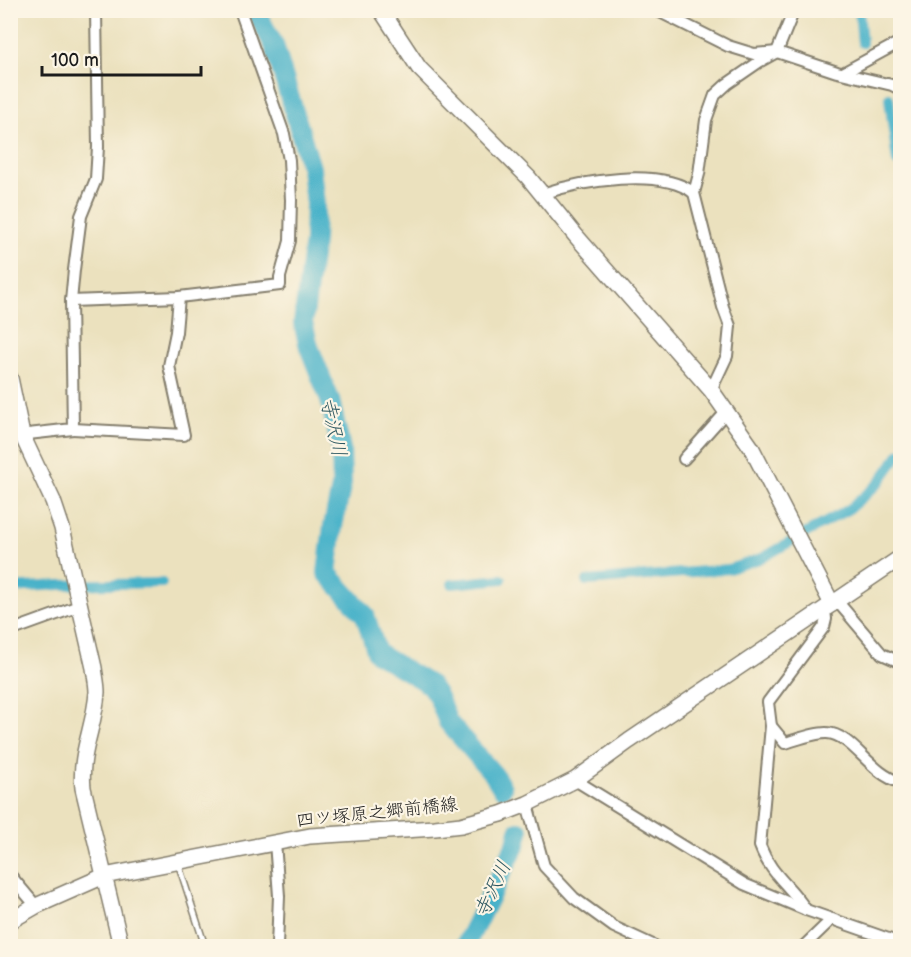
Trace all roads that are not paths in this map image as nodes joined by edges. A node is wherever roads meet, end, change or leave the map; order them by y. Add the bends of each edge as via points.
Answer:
1 (96, 10) edge
2 (240, 10) edge
3 (381, 10) edge
4 (656, 10) edge
5 (794, 10) edge
6 (900, 42) edge
7 (777, 52) junction
8 (843, 73) junction
9 (900, 89) edge
10 (694, 193) junction
11 (542, 194) junction
12 (179, 297) junction
13 (71, 302) junction
14 (10, 378) edge
15 (711, 390) junction
16 (727, 411) junction
17 (73, 429) junction
18 (16, 436) edge
19 (684, 459) dead end
20 (900, 558) edge
21 (831, 605) junction
22 (79, 606) junction
23 (10, 631) edge
24 (900, 662) edge
25 (771, 726) junction
26 (575, 780) junction
27 (900, 782) edge
28 (527, 804) junction
29 (275, 842) junction
30 (178, 862) junction
31 (10, 875) edge
32 (104, 876) junction
33 (36, 906) junction
34 (806, 910) junction
35 (832, 919) junction
36 (10, 921) edge
37 (900, 943) edge
38 (121, 946) edge
39 (205, 946) edge
40 (277, 946) edge
41 (655, 946) edge
42 (804, 946) edge

1 - 13 street via 97,168 81,216
2 - 12 street via 284,135 289,160 290,241 280,285
3 - 11 street via 418,68
4 - 7 street via 728,46 754,54
5 - 7 street
6 - 8 street
7 - 8 street
7 - 10 street via 715,95 706,120
8 - 9 street
10 - 11 street via 684,185 646,179 594,181
10 - 15 street via 730,326 728,356
11 - 15 street
12 - 13 street
12 - 17 street via 169,366 184,435
13 - 17 street
14 - 18 street
15 - 16 street
16 - 19 street
16 - 21 street via 751,447
17 - 18 street
18 - 22 street via 53,501
20 - 21 street, 四ツ塚原之郷前橋線
21 - 24 street via 882,654
21 - 25 street via 824,627 768,702
21 - 26 street, 四ツ塚原之郷前橋線
22 - 23 street
22 - 32 street via 97,689 82,772 83,788
25 - 27 street via 785,743 827,733 847,742 882,775
25 - 34 street via 760,846 772,871
26 - 28 street, 四ツ塚原之郷前橋線
26 - 34 street via 744,884
28 - 29 street, 四ツ塚原之郷前橋線 via 452,826
28 - 41 street via 544,866 574,898 615,927
29 - 30 street, 四ツ塚原之郷前橋線
29 - 40 street
30 - 32 street, 四ツ塚原之郷前橋線
30 - 39 lane
31 - 33 street
32 - 33 street, 四ツ塚原之郷前橋線
32 - 38 street
33 - 36 street, 四ツ塚原之郷前橋線
34 - 35 street
35 - 37 street
35 - 42 street

